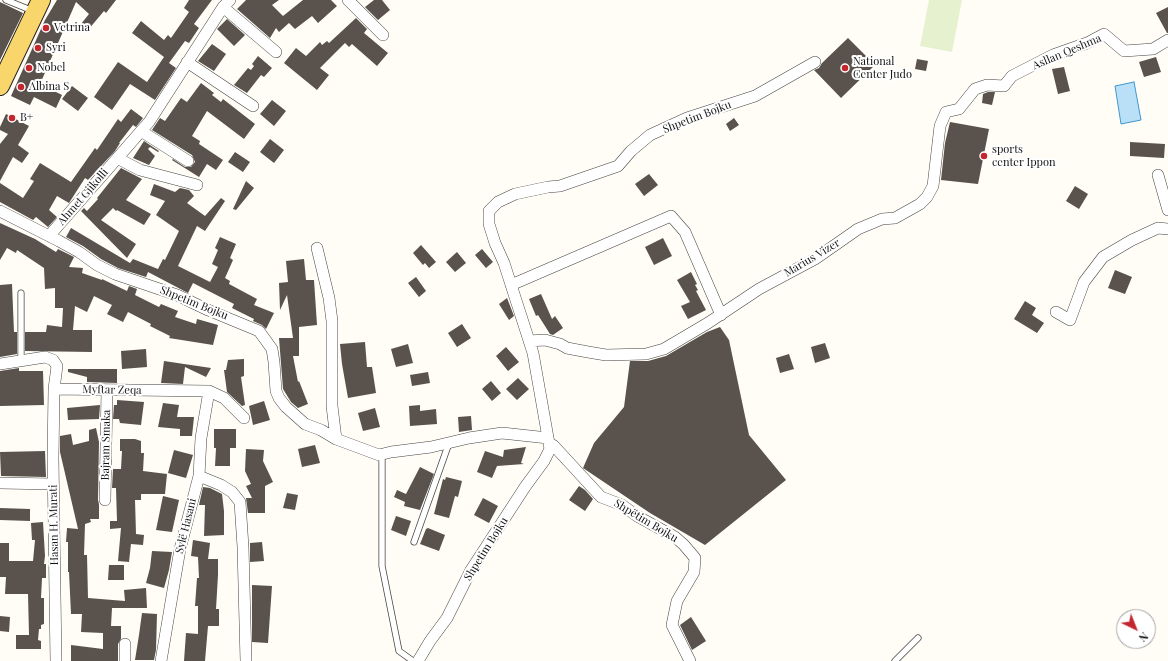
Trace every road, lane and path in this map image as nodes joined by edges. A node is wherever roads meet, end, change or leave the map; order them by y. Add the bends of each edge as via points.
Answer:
1 (6, 0) edge
2 (348, 0) edge
3 (227, 3) edge
4 (38, 6) edge
5 (383, 35) dead end
6 (1168, 40) edge
7 (276, 52) dead end
8 (187, 62) junction
9 (815, 62) dead end
10 (0, 86) edge
11 (253, 106) dead end
12 (141, 131) junction
13 (117, 158) junction
14 (188, 161) dead end
15 (1158, 175) dead end
16 (198, 185) dead end
17 (920, 204) joint
18 (1168, 210) edge
19 (0, 211) edge
20 (1168, 228) edge
21 (49, 236) junction
22 (317, 248) dead end
23 (511, 285) junction
24 (21, 293) dead end
25 (1056, 312) dead end
26 (721, 314) junction
27 (529, 341) junction
28 (21, 361) junction
29 (0, 364) edge
30 (54, 389) junction
31 (107, 390) junction
32 (208, 391) junction
33 (244, 418) dead end
34 (336, 439) junction
35 (548, 440) junction
36 (449, 443) junction
37 (382, 454) junction
38 (199, 476) junction
39 (0, 483) edge
40 (53, 484) junction
41 (105, 500) dead end
42 (414, 542) dead end
43 (918, 638) dead end
44 (125, 644) dead end
45 (56, 661) edge
46 (125, 661) edge
47 (161, 661) edge
48 (246, 661) edge
49 (412, 661) edge
50 (418, 661) edge
51 (690, 661) edge
52 (895, 661) edge

1 - 4 lane
2 - 5 street
3 - 7 street
3 - 8 street, Ahmet Gjikolli
4 - 10 main road
6 - 17 street, Asllan Qeshma via 1153,49 1124,51 1104,34 1087,44 1053,55 1012,76 1004,86 987,85 975,90 959,109 946,112 940,126 933,186
8 - 11 street
8 - 12 street, Ahmet Gjikolli
9 - 23 street, Shpetim Bojku via 755,96 687,118 650,135 618,166 560,186 515,194 498,202 489,211 489,224
12 - 13 street, Ahmet Gjikolli
12 - 14 street
13 - 16 street, Ahmet Gjikolli via 140,170
13 - 21 street, Ahmet Gjikolli
15 - 18 street
17 - 26 street, Marius Vizer via 895,218 882,219 858,229 815,259 759,289
19 - 21 street, Shpetim Bojku
20 - 25 street via 1158,228 1132,240 1103,258 1084,282 1070,320
21 - 34 street, Shpetim Bojku via 115,274 177,295 259,330 272,349 279,398 305,424
22 - 34 street via 332,320 332,406
23 - 26 street via 671,216 685,232
23 - 27 street, Shpetim Bojku
24 - 28 lane
26 - 27 street, Marius Vizer via 664,349 646,354 606,355 567,348 545,340
27 - 35 street, Shpetim Bojku
28 - 29 street
28 - 30 street via 45,357 53,360 56,366
30 - 31 street, Myftar Zeqa
30 - 40 street, Hasan H. Murati
31 - 32 street, Myftar Zeqa
31 - 41 street, Bajram Smaka
32 - 33 street, Myftar Zeqa via 224,398
32 - 38 street, Sylë Hasani via 201,438
34 - 37 street, Shpetim Bojku
35 - 36 street, Shpetim Bojku via 502,434
35 - 50 street, Shpetim Bojku via 550,449 544,461 471,570 447,618
35 - 51 street, Shpëtim Bojku via 601,497 622,505 675,537 695,558 694,572 677,601 672,625
36 - 37 street, Shpetim Bojku
36 - 42 lane
37 - 49 lane via 382,566 399,651
38 - 47 street, Sylë Hasani via 180,549
38 - 48 street via 221,485 232,492 240,502
39 - 40 street
40 - 45 street, Hasan H. Murati
43 - 52 lane
44 - 46 street

